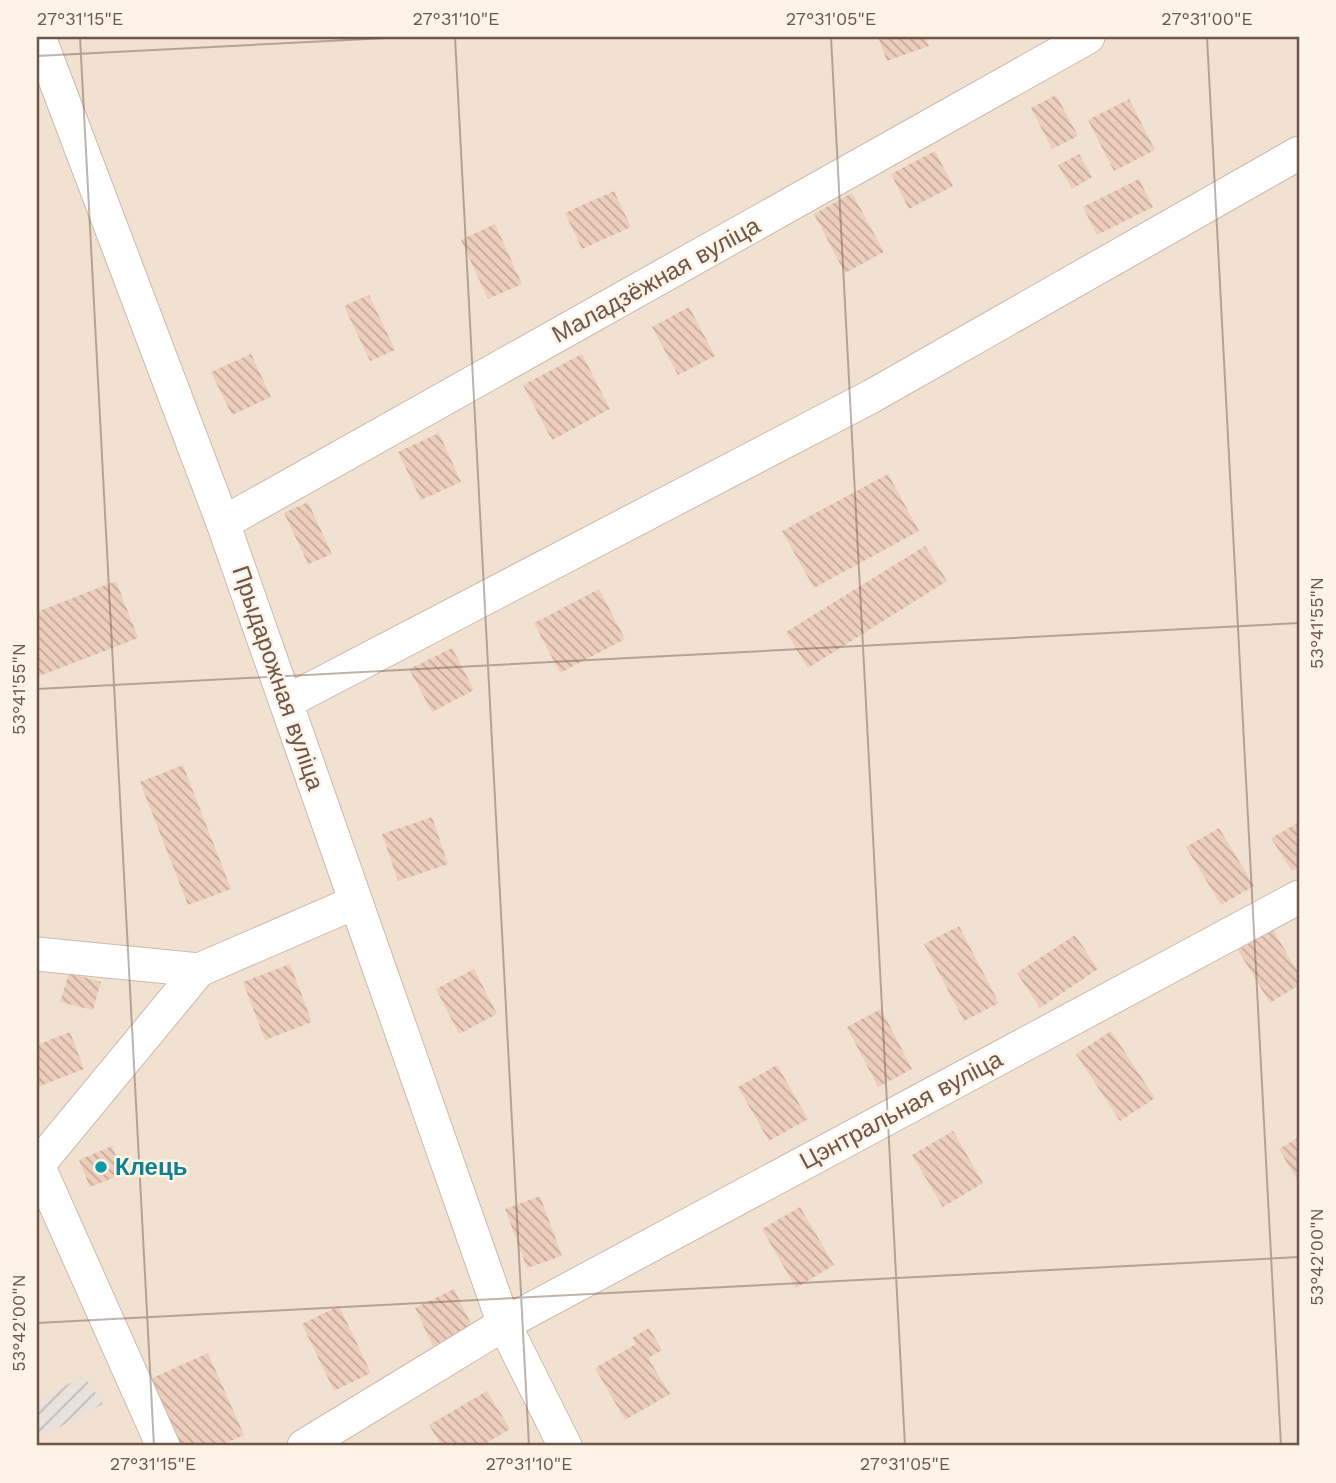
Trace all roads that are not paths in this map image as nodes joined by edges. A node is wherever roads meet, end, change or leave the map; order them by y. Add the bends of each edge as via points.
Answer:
1 (40, 37) edge
2 (1088, 37) edge
3 (1299, 153) edge
4 (223, 523) junction
5 (286, 702) junction
6 (1299, 897) edge
7 (356, 902) junction
8 (37, 954) edge
9 (199, 970) junction
10 (38, 1164) edge
11 (504, 1324) junction
12 (163, 1446) edge
13 (304, 1446) edge
14 (565, 1446) edge

1 - 4 street, Прыдарожная вуліца
2 - 4 street, Маладзёжная вуліца
3 - 5 street via 872,396
4 - 5 street, Прыдарожная вуліца
5 - 7 street, Прыдарожная вуліца
6 - 11 street, Цэнтральная вуліца
7 - 9 street
7 - 11 street, Прыдарожная вуліца
8 - 9 street
9 - 10 street
10 - 12 street
11 - 13 street, Цэнтральная вуліца
11 - 14 street, Прыдарожная вуліца

